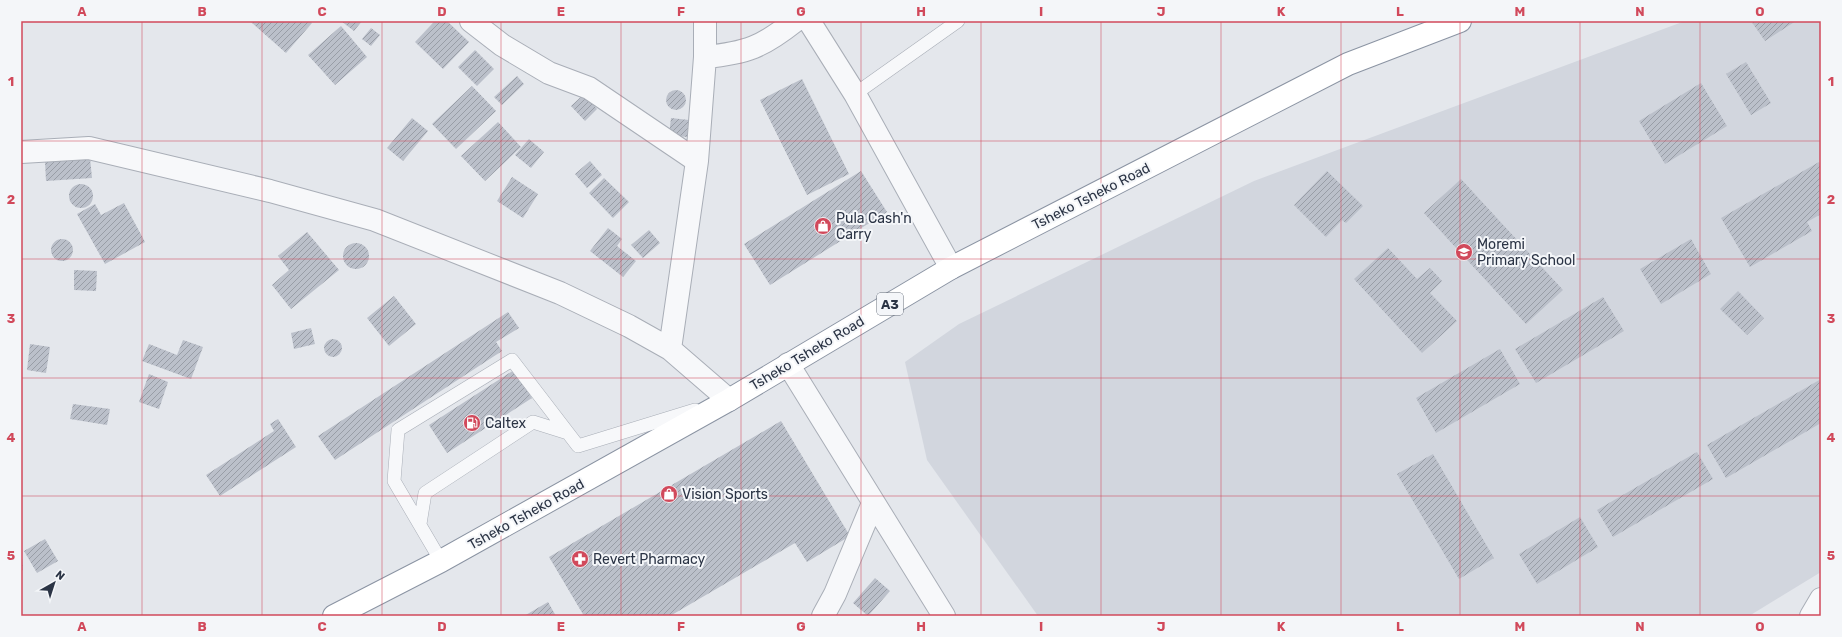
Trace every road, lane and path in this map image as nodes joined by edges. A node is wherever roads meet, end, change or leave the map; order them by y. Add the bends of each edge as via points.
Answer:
1 (471, 21) edge
2 (705, 21) edge
3 (794, 21) edge
4 (810, 21) edge
5 (958, 21) edge
6 (1460, 21) edge
7 (705, 57) junction
8 (855, 94) junction
9 (21, 152) edge
10 (697, 160) junction
11 (952, 268) junction
12 (670, 349) junction
13 (788, 364) junction
14 (729, 400) junction
15 (568, 433) junction
16 (873, 503) junction
17 (420, 524) junction
18 (441, 561) junction
19 (1821, 599) edge
20 (334, 616) edge
21 (823, 616) edge
22 (944, 616) edge
23 (1811, 616) edge

1 - 10 street via 502,45 549,73 589,88
2 - 7 street
3 - 7 street via 756,48
4 - 8 street
5 - 8 lane
6 - 11 highway, Tsheko Tsheko Road / A3 via 1348,64
7 - 10 street
8 - 11 street
9 - 12 street via 89,148 270,191 375,220 560,293
10 - 12 street
11 - 13 highway, Tsheko Tsheko Road / A3
12 - 14 street
13 - 14 highway, Tsheko Tsheko Road / A3
13 - 16 street
14 - 15 lane via 578,446
14 - 18 highway, Tsheko Tsheko Road / A3
15 - 17 lane via 533,422 425,493
15 - 17 lane via 512,360 398,430 394,481
16 - 21 street via 835,594
16 - 22 street
17 - 18 lane
18 - 20 highway, Tsheko Tsheko Road / A3
19 - 23 street

